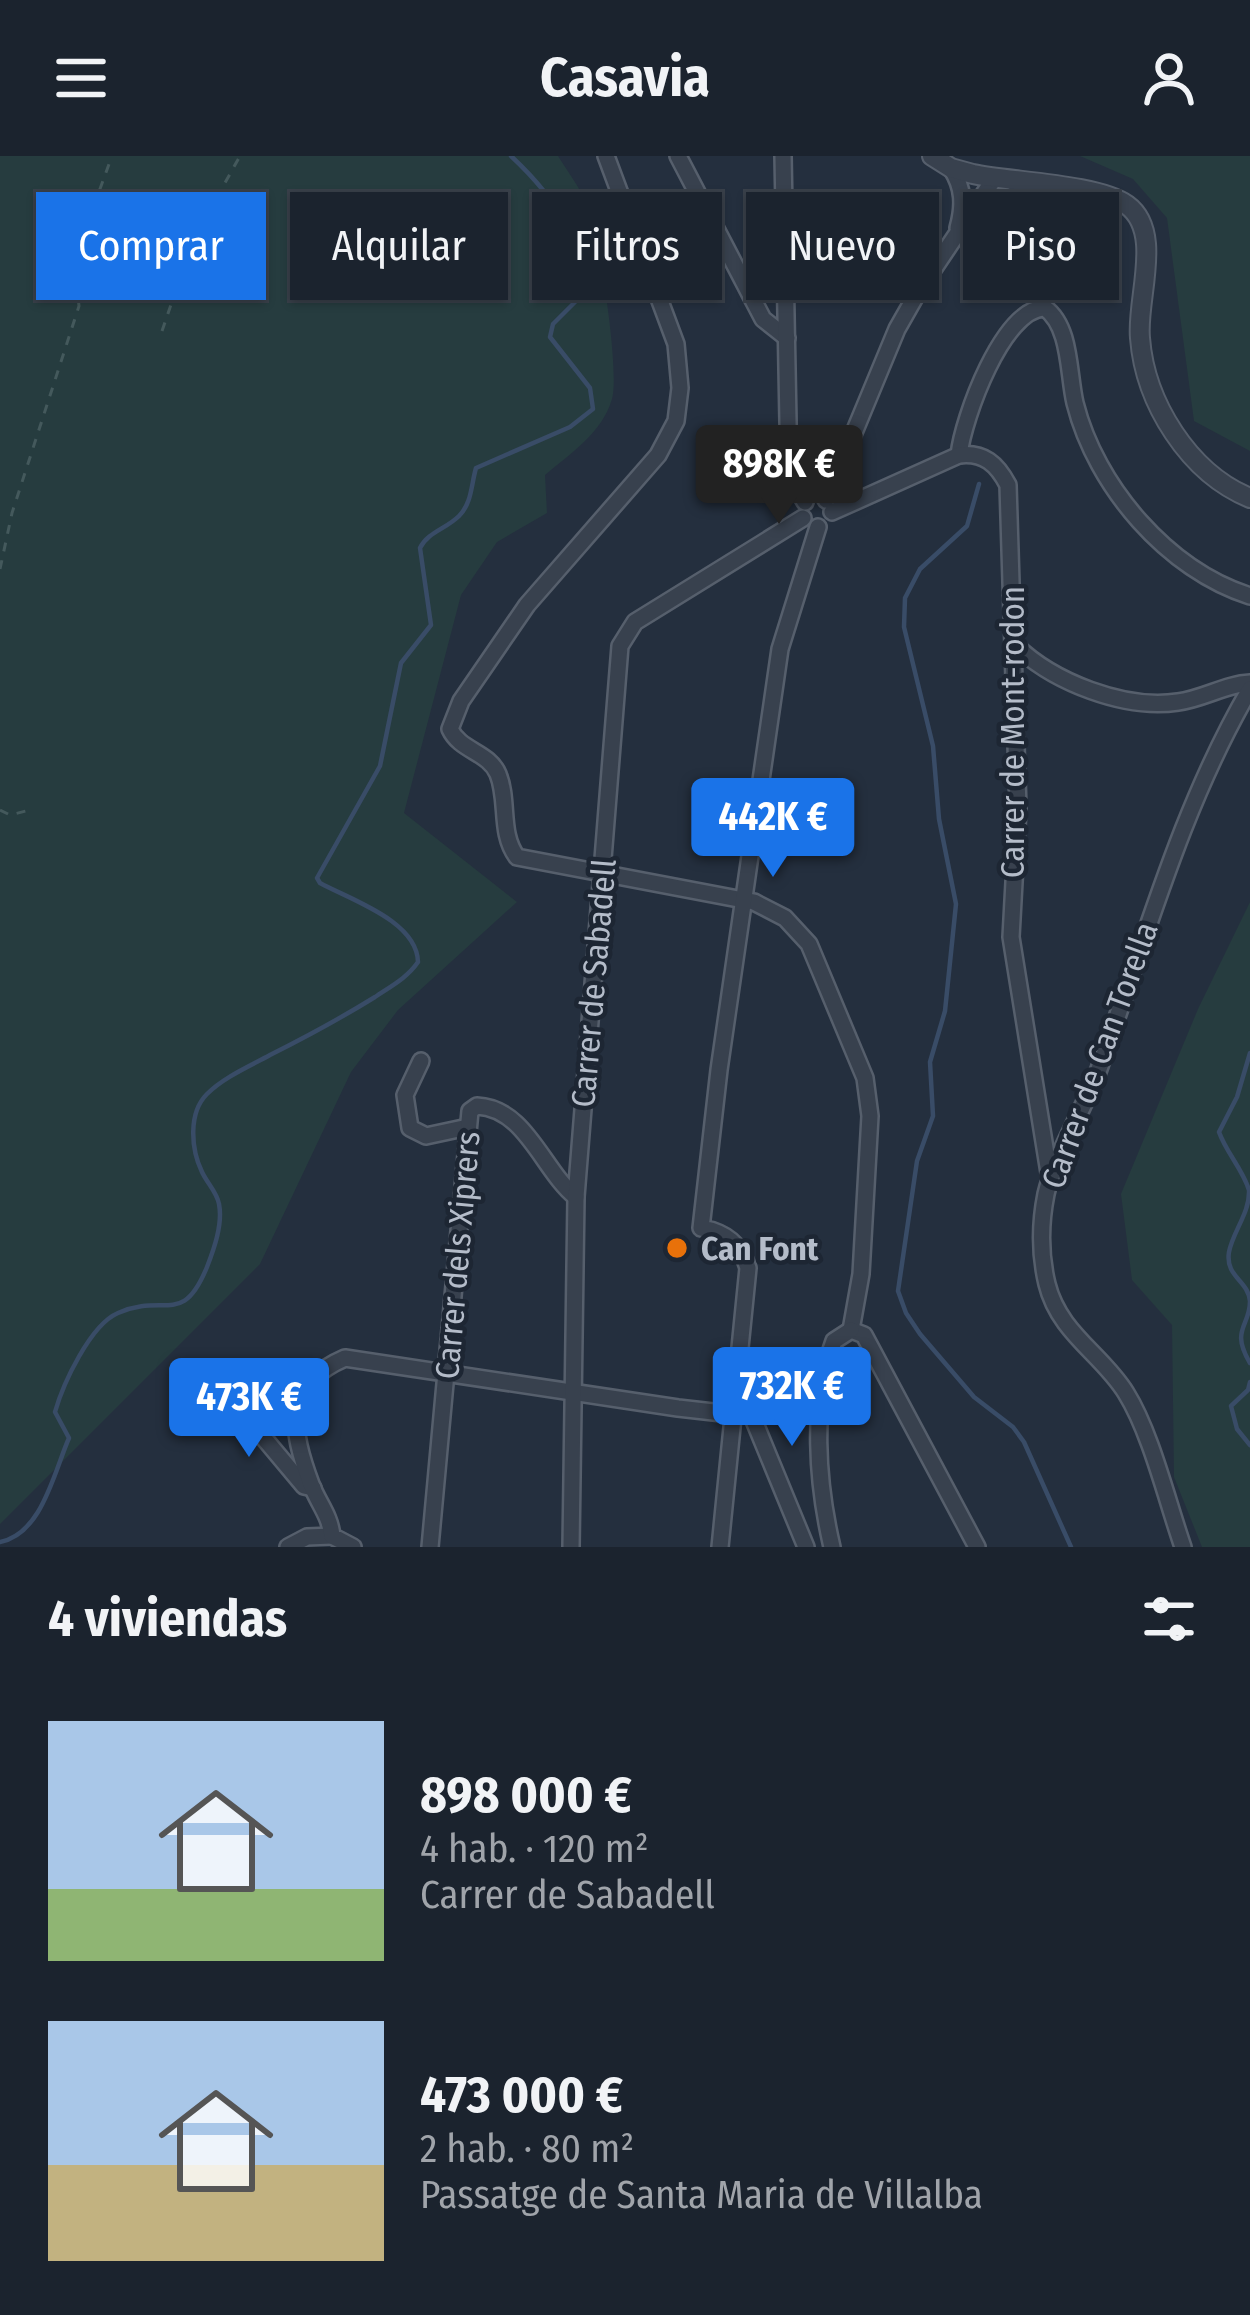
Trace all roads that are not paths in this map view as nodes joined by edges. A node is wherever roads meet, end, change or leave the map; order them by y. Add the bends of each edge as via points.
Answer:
1 (606, 156) edge
2 (678, 156) edge
3 (783, 156) edge
4 (932, 156) edge
5 (951, 168) junction
6 (994, 178) junction
7 (1030, 184) junction
8 (955, 237) junction
9 (787, 338) junction
10 (959, 454) junction
11 (1250, 498) edge
12 (829, 506) junction
13 (809, 515) junction
14 (1250, 596) edge
15 (1015, 645) junction
16 (1250, 686) edge
17 (602, 872) junction
18 (745, 899) junction
19 (421, 1061) dead end
20 (468, 1127) junction
21 (1050, 1179) junction
22 (576, 1198) junction
23 (851, 1330) junction
24 (741, 1360) junction
25 (447, 1373) junction
26 (217, 1382) dead end
27 (573, 1392) junction
28 (750, 1412) junction
29 (730, 1414) junction
30 (313, 1488) junction
31 (332, 1536) junction
32 (288, 1547) edge
33 (353, 1547) edge
34 (430, 1547) edge
35 (571, 1547) edge
36 (720, 1547) edge
37 (806, 1547) edge
38 (832, 1547) edge
39 (977, 1547) edge
40 (1183, 1547) edge

1 - 17 street via 676,344 676,421 658,455 527,605 450,729 495,767 517,857
2 - 9 street via 764,319
3 - 9 street
4 - 5 street
5 - 6 street
5 - 8 street via 962,200
6 - 7 street
6 - 8 street
7 - 8 street
7 - 11 street via 1105,195 1137,215 1146,244 1139,334 1151,387 1198,465
8 - 12 street via 897,329
9 - 13 street via 789,475
10 - 12 street
10 - 14 street via 1001,342 1029,312 1046,308 1061,329 1081,423 1126,503 1179,558
10 - 15 street, Carrer de Mont-rodon via 991,461 1011,495
12 - 13 street via 826,524
12 - 13 street via 814,496
13 - 17 street, Carrer de Sabadell via 651,611 622,638
13 - 18 street via 780,649
15 - 16 street via 1076,683 1140,701 1175,703
15 - 21 street, Carrer de Mont-rodon via 1011,937
16 - 21 street, Carrer de Can Torella via 1167,870 1086,1105
17 - 18 street
17 - 22 street, Carrer de Sabadell
18 - 23 street via 785,918 809,944 865,1078 870,1116
18 - 24 street via 701,1228 725,1234 745,1258
19 - 20 street via 405,1095 410,1128 426,1136
20 - 22 street, Carrer dels Xiprers via 477,1106 500,1111
20 - 25 street, Carrer dels Xiprers
21 - 40 street, Carrer de Can Torella via 1042,1217 1048,1290 1073,1335 1132,1403
22 - 27 street, Carrer de Sabadell
23 - 38 street via 834,1341 824,1377 820,1457
23 - 39 street via 864,1335
24 - 28 street
24 - 29 street
25 - 27 street
25 - 30 street via 352,1357 321,1371 304,1388 295,1422
25 - 34 street, Carrer dels Xiprers
26 - 30 street
27 - 29 street
27 - 35 street, Carrer de Sabadell
28 - 29 street
28 - 37 street
29 - 36 street
30 - 31 street
31 - 32 street
31 - 33 street

